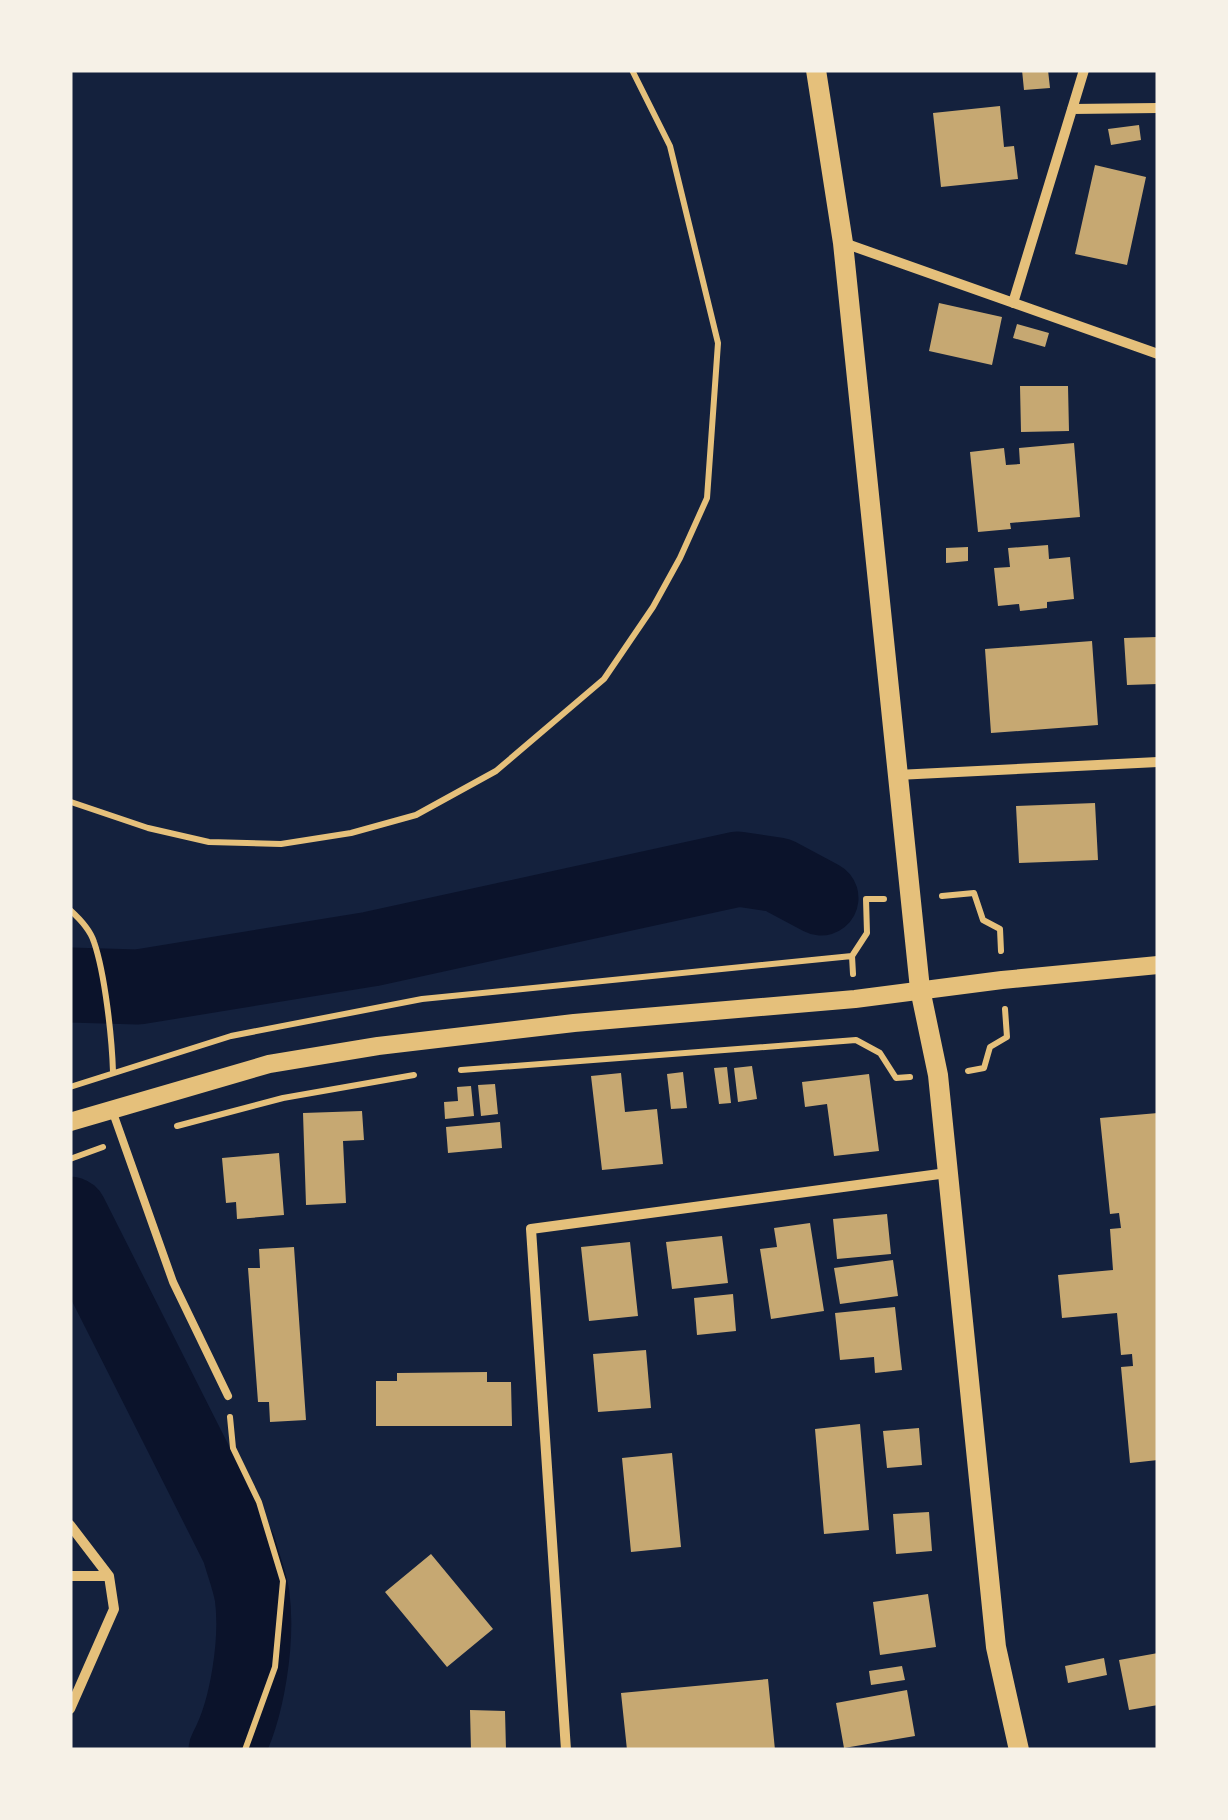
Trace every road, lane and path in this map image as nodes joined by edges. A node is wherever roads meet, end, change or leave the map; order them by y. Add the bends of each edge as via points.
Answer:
1 (632, 70) edge
2 (816, 70) edge
3 (1084, 70) edge
4 (1158, 108) edge
5 (1072, 109) junction
6 (843, 243) junction
7 (1013, 303) junction
8 (1158, 354) edge
9 (1158, 762) edge
10 (896, 775) junction
11 (70, 802) edge
12 (70, 910) edge
13 (1158, 965) edge
14 (920, 990) junction
15 (450, 1071) dead end
16 (113, 1072) dead end
17 (431, 1072) dead end
18 (938, 1076) junction
19 (112, 1110) junction
20 (70, 1122) edge
21 (176, 1126) dead end
22 (122, 1140) junction
23 (70, 1159) edge
24 (948, 1173) junction
25 (228, 1396) joint
26 (70, 1525) edge
27 (70, 1576) edge
28 (109, 1576) junction
29 (70, 1709) edge
30 (244, 1750) edge
31 (566, 1750) edge
32 (1019, 1750) edge

1 - 11 path via 670,146 718,343 707,498 653,607 604,679 496,772 416,815 350,833 281,844 209,842
2 - 6 main road
3 - 5 street
4 - 5 street
5 - 7 street
6 - 7 street
6 - 10 main road
7 - 8 street
9 - 10 street
10 - 14 main road
12 - 16 path via 94,940
13 - 14 street
14 - 18 main road
14 - 19 street via 378,1046 269,1064
15 - 18 path via 856,1040 880,1054 896,1078
17 - 21 path via 283,1098
18 - 24 main road
19 - 20 street
19 - 22 lane
22 - 23 path
22 - 25 lane via 172,1282
24 - 31 street via 531,1229
24 - 32 main road via 996,1647
25 - 30 path via 233,1448 259,1502 282,1581 274,1667
26 - 28 street
27 - 28 street
28 - 29 street via 114,1608

